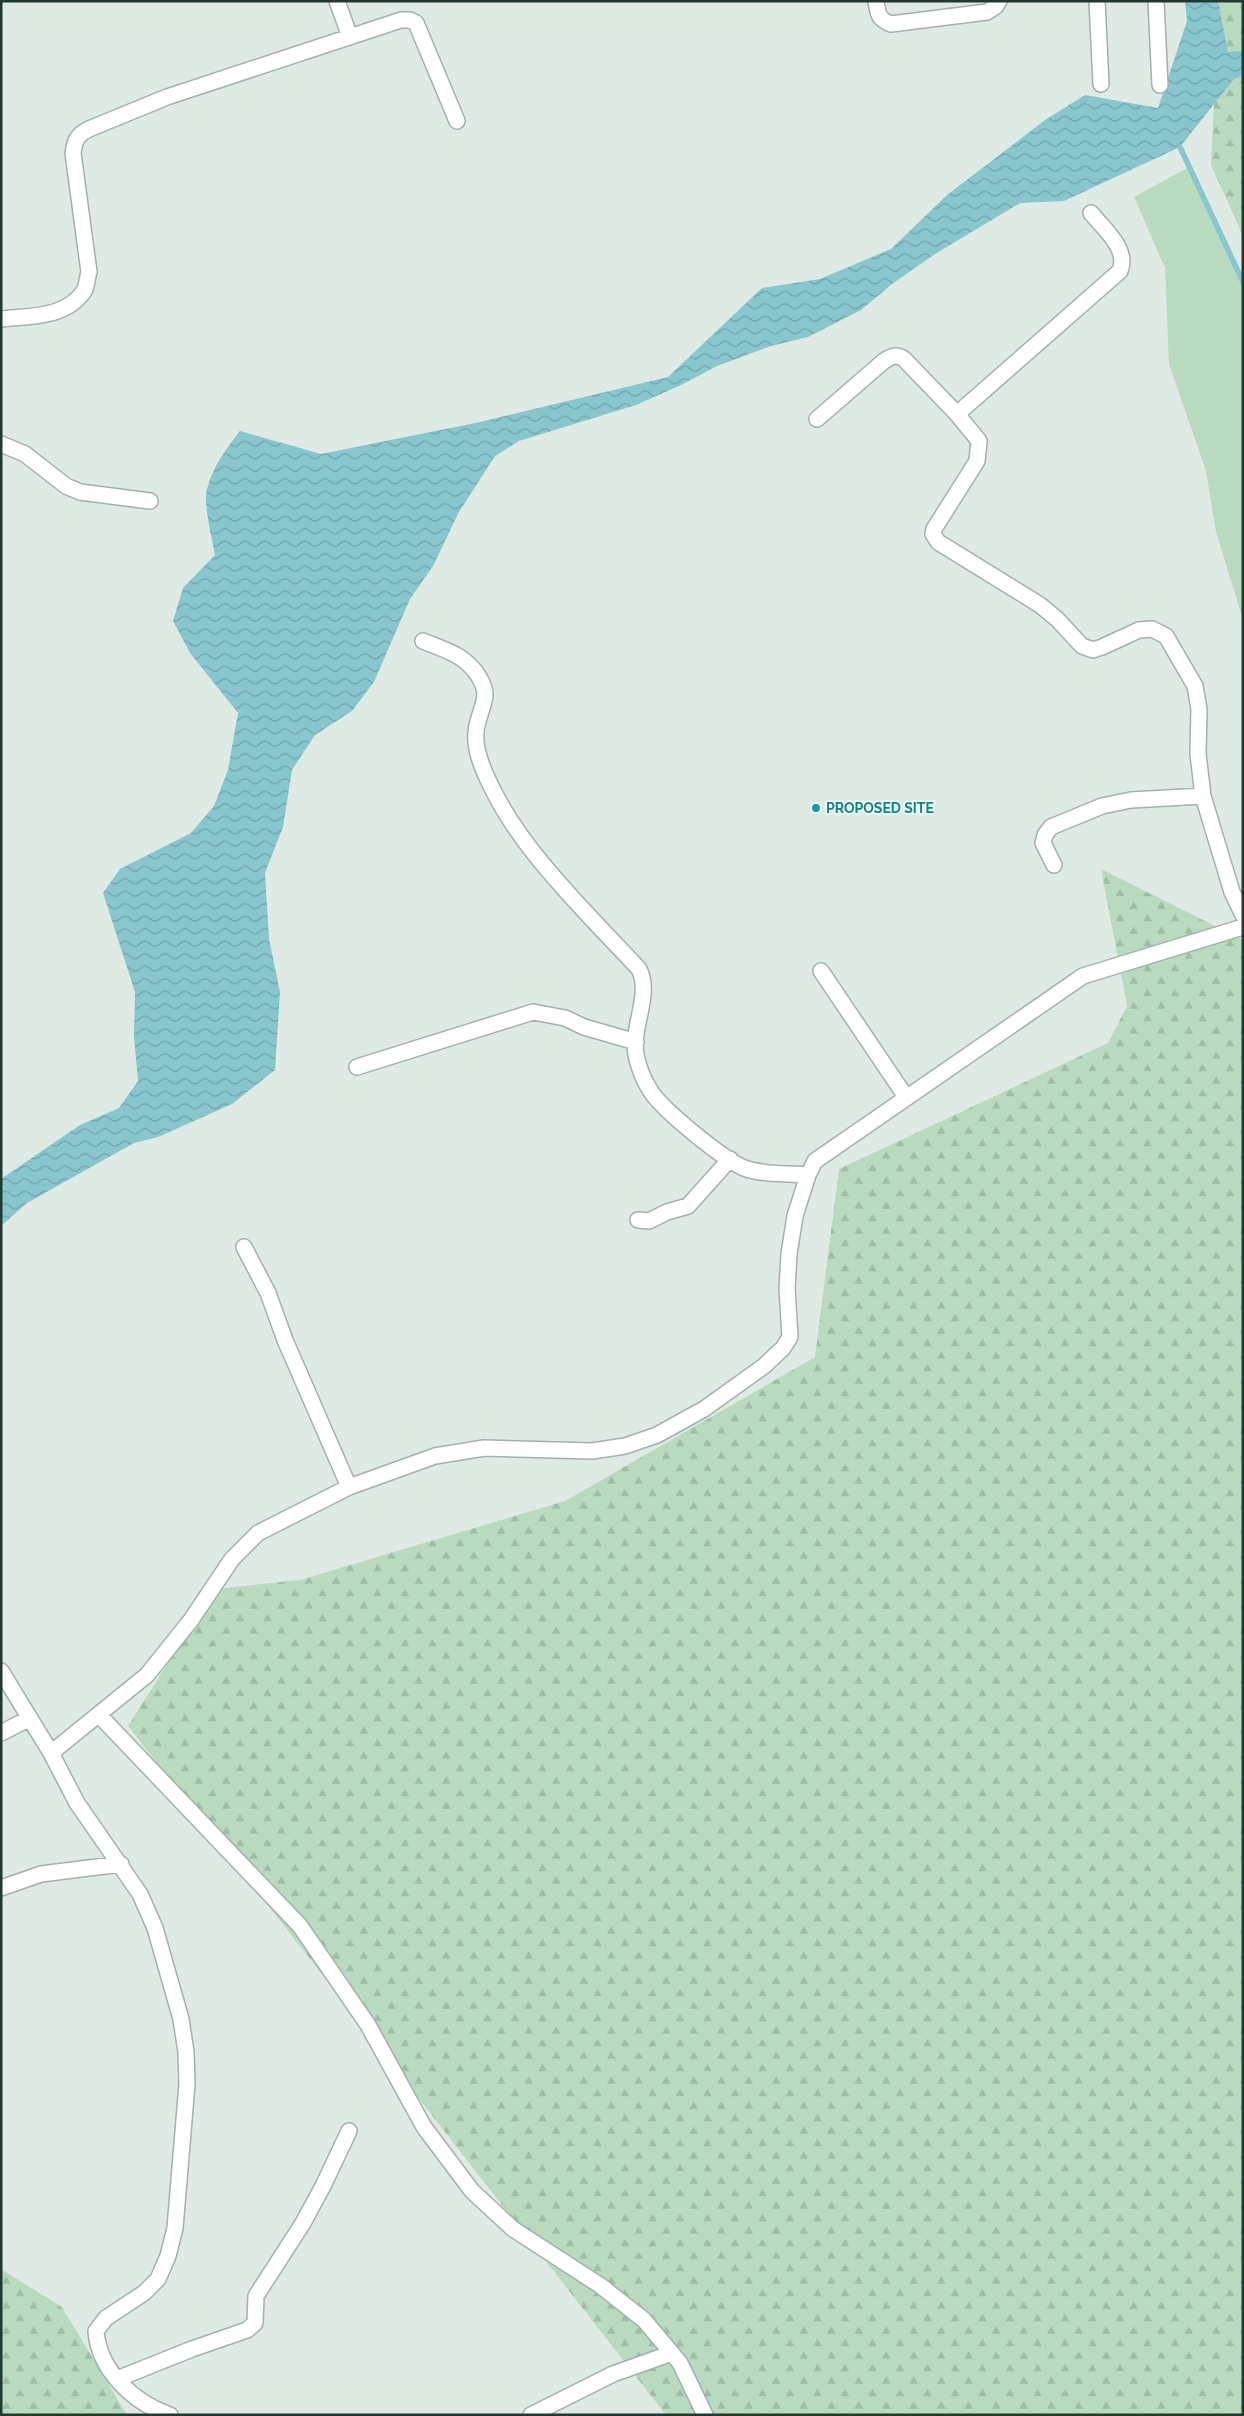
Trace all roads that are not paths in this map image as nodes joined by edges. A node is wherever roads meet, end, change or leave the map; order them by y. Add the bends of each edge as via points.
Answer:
1 (337, 1) edge
2 (876, 1) edge
3 (999, 1) edge
4 (1097, 1) edge
5 (1156, 1) edge
6 (350, 37) junction
7 (1101, 84) dead end
8 (1160, 85) dead end
9 (457, 121) dead end
10 (1091, 213) dead end
11 (1, 319) edge
12 (957, 414) junction
13 (817, 419) dead end
14 (1, 444) edge
15 (150, 501) dead end
16 (423, 641) dead end
17 (1203, 796) junction
18 (1054, 866) dead end
19 (1243, 914) edge
20 (1243, 928) edge
21 (821, 971) dead end
22 (636, 1042) junction
23 (357, 1067) dead end
24 (906, 1097) junction
25 (730, 1159) junction
26 (808, 1175) junction
27 (638, 1220) dead end
28 (244, 1247) dead end
29 (350, 1488) junction
30 (1, 1671) edge
31 (99, 1715) junction
32 (30, 1718) junction
33 (1, 1732) edge
34 (51, 1752) junction
35 (121, 1864) junction
36 (1, 1888) edge
37 (349, 2130) dead end
38 (672, 2353) junction
39 (118, 2379) junction
40 (170, 2415) edge
41 (531, 2415) edge
42 (705, 2415) edge

1 - 6 street
2 - 3 street via 878,15 891,24 987,12
4 - 7 street
5 - 8 street
6 - 9 street via 401,20 416,23
6 - 11 street via 167,97 80,133 73,153 89,272 85,290 58,312
10 - 12 street via 1122,253 1120,271
12 - 13 street via 898,356 892,356
12 - 17 street via 979,441 980,450 977,461 934,528 933,534 938,542 1040,605 1082,646 1093,650 1102,648 1139,630 1152,629 1166,636 1195,686
14 - 15 street via 25,454 66,486 80,492
16 - 22 street via 460,656 475,670 485,694 476,733 480,760 492,788 533,851 572,898 640,969 644,989
17 - 18 street via 1131,800 1102,806 1051,828 1043,842
17 - 19 street via 1232,892
20 - 24 street via 1083,976
21 - 24 street
22 - 23 street via 565,1018 532,1012
22 - 25 street via 636,1055 650,1091 691,1130
24 - 26 street via 826,1152 815,1161
25 - 26 street via 750,1170
25 - 27 street via 688,1206 649,1221
26 - 29 street via 795,1216 789,1254 790,1338 783,1348 737,1387 657,1435 626,1446 592,1451 462,1450 435,1456
28 - 29 street via 268,1293 285,1340
29 - 31 street via 258,1532 243,1545 147,1675
30 - 32 street
31 - 34 street
31 - 38 street via 300,1926 368,2025 424,2127 472,2191 512,2229 601,2286 644,2320
32 - 33 street
32 - 34 street
34 - 35 street via 77,1802
35 - 36 street via 41,1874
35 - 39 street via 140,1894 155,1928 181,2019 187,2084 175,2228 168,2256 158,2279 144,2293 106,2318 96,2331 101,2353
37 - 39 street via 307,2216 256,2296 255,2323 247,2330
38 - 41 street via 613,2374
38 - 42 street
39 - 40 street via 132,2396 150,2408

